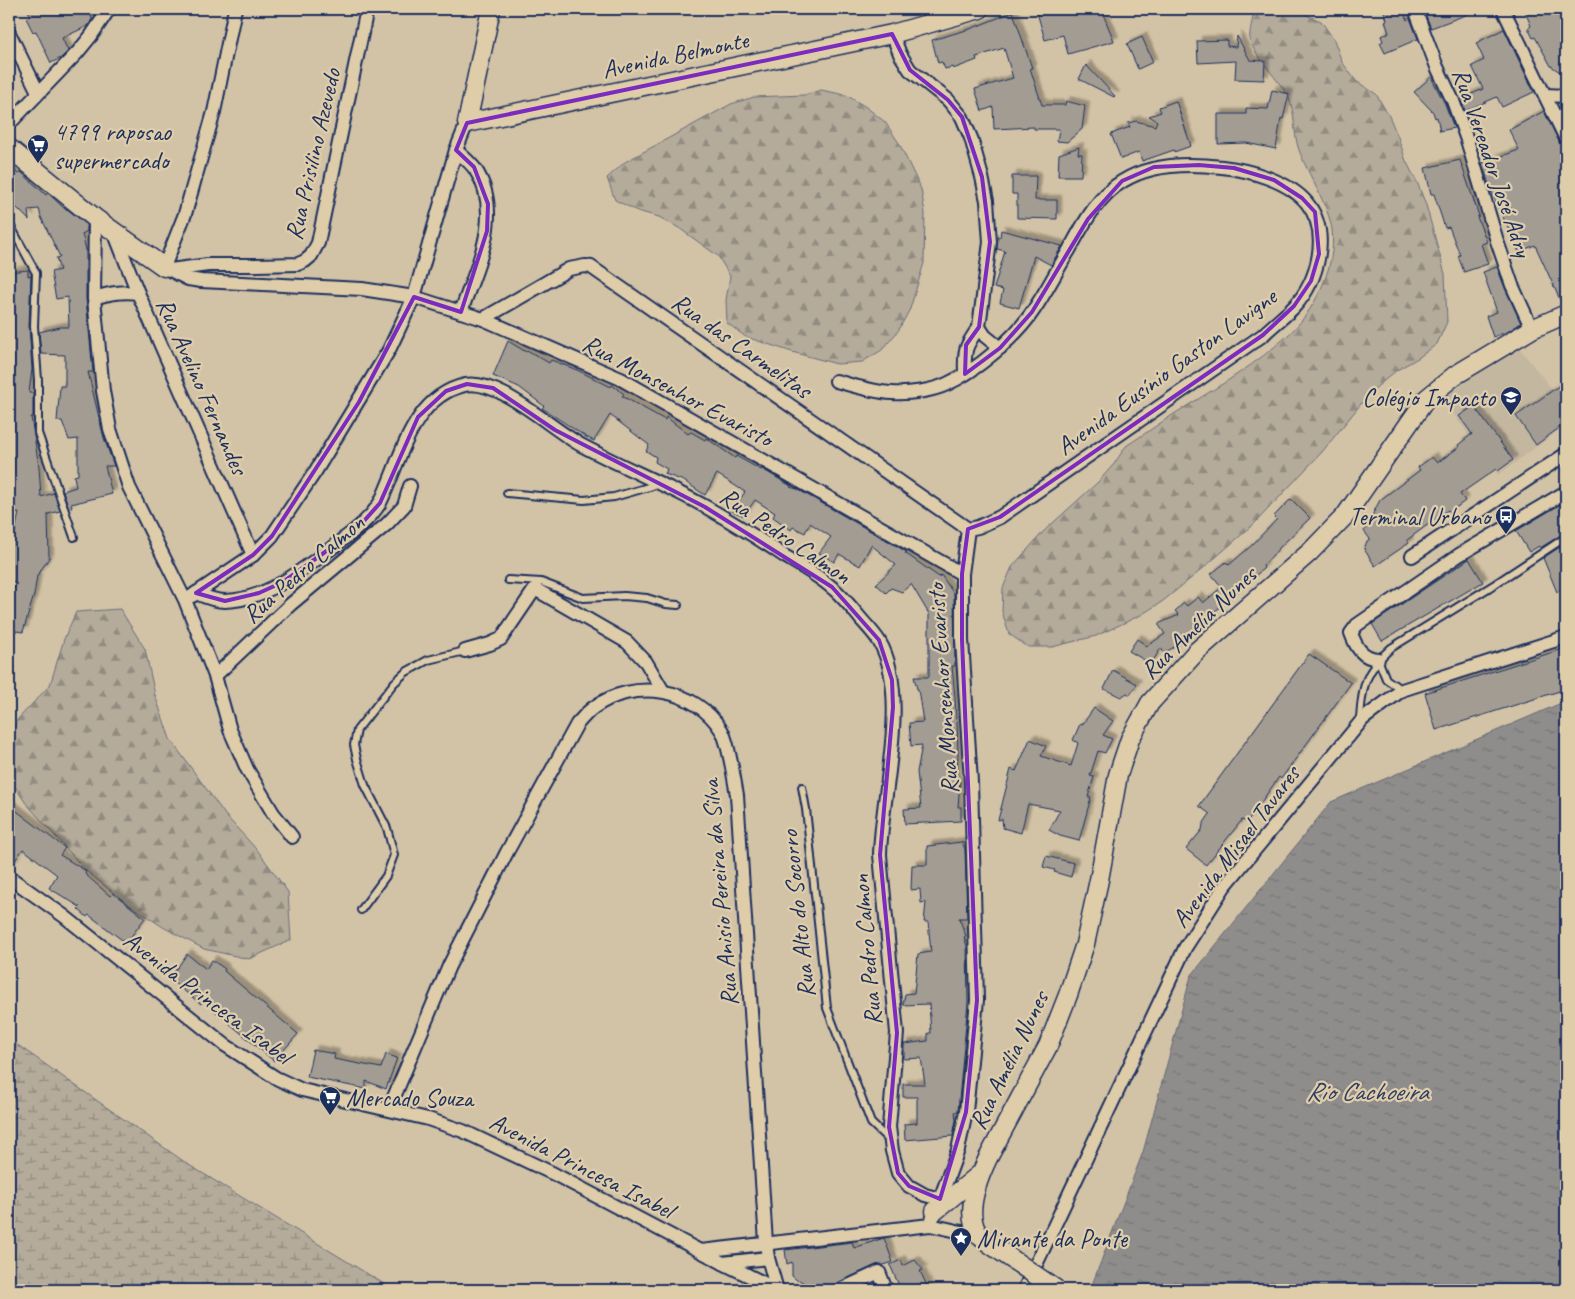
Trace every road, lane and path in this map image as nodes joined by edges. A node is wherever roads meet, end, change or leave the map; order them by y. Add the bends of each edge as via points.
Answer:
1 (109, 9) edge
2 (235, 9) edge
3 (367, 9) edge
4 (491, 9) edge
5 (980, 9) edge
6 (1414, 9) edge
7 (1503, 9) edge
8 (9, 33) edge
9 (892, 34) junction
10 (38, 92) junction
11 (1546, 95) junction
12 (1566, 96) edge
13 (467, 123) junction
14 (9, 124) edge
15 (1566, 139) edge
16 (9, 148) edge
17 (456, 150) junction
18 (95, 218) junction
19 (10, 224) dead end
20 (115, 234) junction
21 (167, 268) junction
22 (138, 293) junction
23 (414, 297) junction
24 (94, 298) junction
25 (461, 312) junction
26 (1566, 314) edge
27 (483, 319) junction
28 (979, 327) junction
29 (1532, 329) junction
30 (1000, 348) junction
31 (965, 374) junction
32 (836, 381) dead end
33 (1566, 454) edge
34 (660, 483) junction
35 (410, 486) dead end
36 (1566, 492) edge
37 (507, 493) dead end
38 (968, 529) junction
39 (74, 537) dead end
40 (1566, 537) edge
41 (253, 555) junction
42 (1412, 556) dead end
43 (962, 574) junction
44 (508, 580) dead end
45 (190, 596) junction
46 (678, 605) dead end
47 (1566, 637) edge
48 (465, 651) joint
49 (1378, 659) junction
50 (215, 676) junction
51 (1402, 690) junction
52 (663, 691) junction
53 (1360, 723) junction
54 (802, 787) dead end
55 (292, 837) dead end
56 (9, 877) edge
57 (362, 910) dead end
58 (389, 1109) junction
59 (890, 1140) junction
60 (980, 1174) junction
61 (935, 1212) junction
62 (986, 1241) junction
63 (766, 1243) junction
64 (701, 1251) junction
65 (768, 1258) junction
66 (723, 1263) junction
67 (778, 1290) edge
68 (840, 1290) edge
69 (886, 1290) edge
70 (1024, 1290) edge
71 (1058, 1290) edge

1 - 10 street via 91,36
2 - 21 street via 211,121
3 - 21 street, Rua Prisilino Azevedo via 318,243 311,256 298,264
4 - 13 main road
5 - 9 main road, Avenida Belmonte
6 - 29 street, Rua Vereador José Adry via 1454,101 1512,285
7 - 11 street
8 - 10 street
9 - 13 main road, Avenida Belmonte
9 - 28 street via 910,70 948,100 962,116 976,157 987,201 990,242
10 - 14 street
11 - 12 street
11 - 15 street
13 - 17 street
16 - 18 main road
17 - 23 street
17 - 25 street via 474,167 482,181 488,204 488,231
18 - 20 main road
18 - 24 street
19 - 39 lane via 36,273 34,326 38,433
20 - 21 main road
20 - 22 street, Rua Avelino Fernandes
21 - 23 street, Rua Monsenhor Evaristo via 188,279 201,281 362,289
22 - 24 street via 123,291
22 - 41 street, Rua Avelino Fernandes
23 - 25 street, Rua Monsenhor Evaristo
23 - 41 street via 390,350 339,433 272,536
24 - 45 street via 110,429 129,487
25 - 27 street, Rua Monsenhor Evaristo
26 - 29 main road, Rua Amélia Nunes
27 - 38 street, Rua das Carmelitas via 569,269 591,267
27 - 43 street, Rua Monsenhor Evaristo via 620,379
28 - 30 street
28 - 31 street via 966,345
29 - 60 main road, Rua Amélia Nunes via 1454,376 1426,399 1344,516 1310,552 1197,651 1150,703 1130,739 1118,775 1085,944 1068,995 1048,1046
30 - 31 street, Avenida Eusínio Gaston Lavigne
30 - 38 street, Avenida Eusínio Gaston Lavigne via 1032,312 1102,198 1122,181 1154,167 1199,164 1234,168 1274,180 1302,198 1315,212 1320,230 1320,254 1311,281 1294,306 1262,335 1000,517
31 - 32 street, Avenida Eusínio Gaston Lavigne via 947,384 923,391 893,393
33 - 42 street
34 - 37 lane via 614,497 584,500
34 - 45 street, Rua Pedro Calmon via 580,445 493,388 467,384 446,391 418,417 380,503 356,530 283,582 259,593 224,601
34 - 59 street, Rua Pedro Calmon via 751,533 832,587 879,640 887,657 892,680 892,737 880,855 897,1033
35 - 50 street, Rua Pedro Calmon via 404,506 387,524 291,604
36 - 49 street via 1459,555 1357,625 1351,633 1355,645 1362,654
38 - 43 street
40 - 49 lane
41 - 45 street
43 - 61 street, Rua Monsenhor Evaristo via 977,1000 966,1112 958,1150
44 - 46 lane via 542,582 583,598 624,596
45 - 50 street
47 - 51 street, Avenida Misael Tavares
48 - 52 street via 501,639 535,589 627,642 646,662
48 - 57 lane via 428,660 406,672 357,730 354,745 357,759 365,785 387,828 394,855 386,876
49 - 51 lane via 1386,679
49 - 53 lane via 1370,669 1361,698
50 - 55 street via 230,730 247,769 273,813
51 - 53 street, Avenida Misael Tavares
52 - 58 street, Rua Anisio Pereira da Silva via 636,691 613,697 593,708 577,724 449,966
52 - 63 street, Rua Anisio Pereira da Silva via 687,698 715,722 723,733 736,788
53 - 70 street, Avenida Misael Tavares via 1224,887 1185,948
54 - 59 lane, Rua Alto do Socorro via 827,1008 871,1124
56 - 58 street, Avenida Princesa Isabel via 64,916 225,1045 276,1078 302,1090
58 - 64 street, Avenida Princesa Isabel via 463,1131 554,1174
59 - 61 street, Rua Pedro Calmon via 898,1174 909,1186 925,1195
60 - 61 main road
60 - 62 main road, Rua Amélia Nunes via 972,1201 972,1216
61 - 62 street
61 - 63 street
62 - 71 main road, bridge
63 - 64 street
63 - 65 street, Rua Anisio Pereira da Silva
64 - 66 street, Avenida Princesa Isabel
65 - 66 street
65 - 67 street, Rua Anisio Pereira da Silva
66 - 67 street, Avenida Princesa Isabel
68 - 69 street via 879,1272

